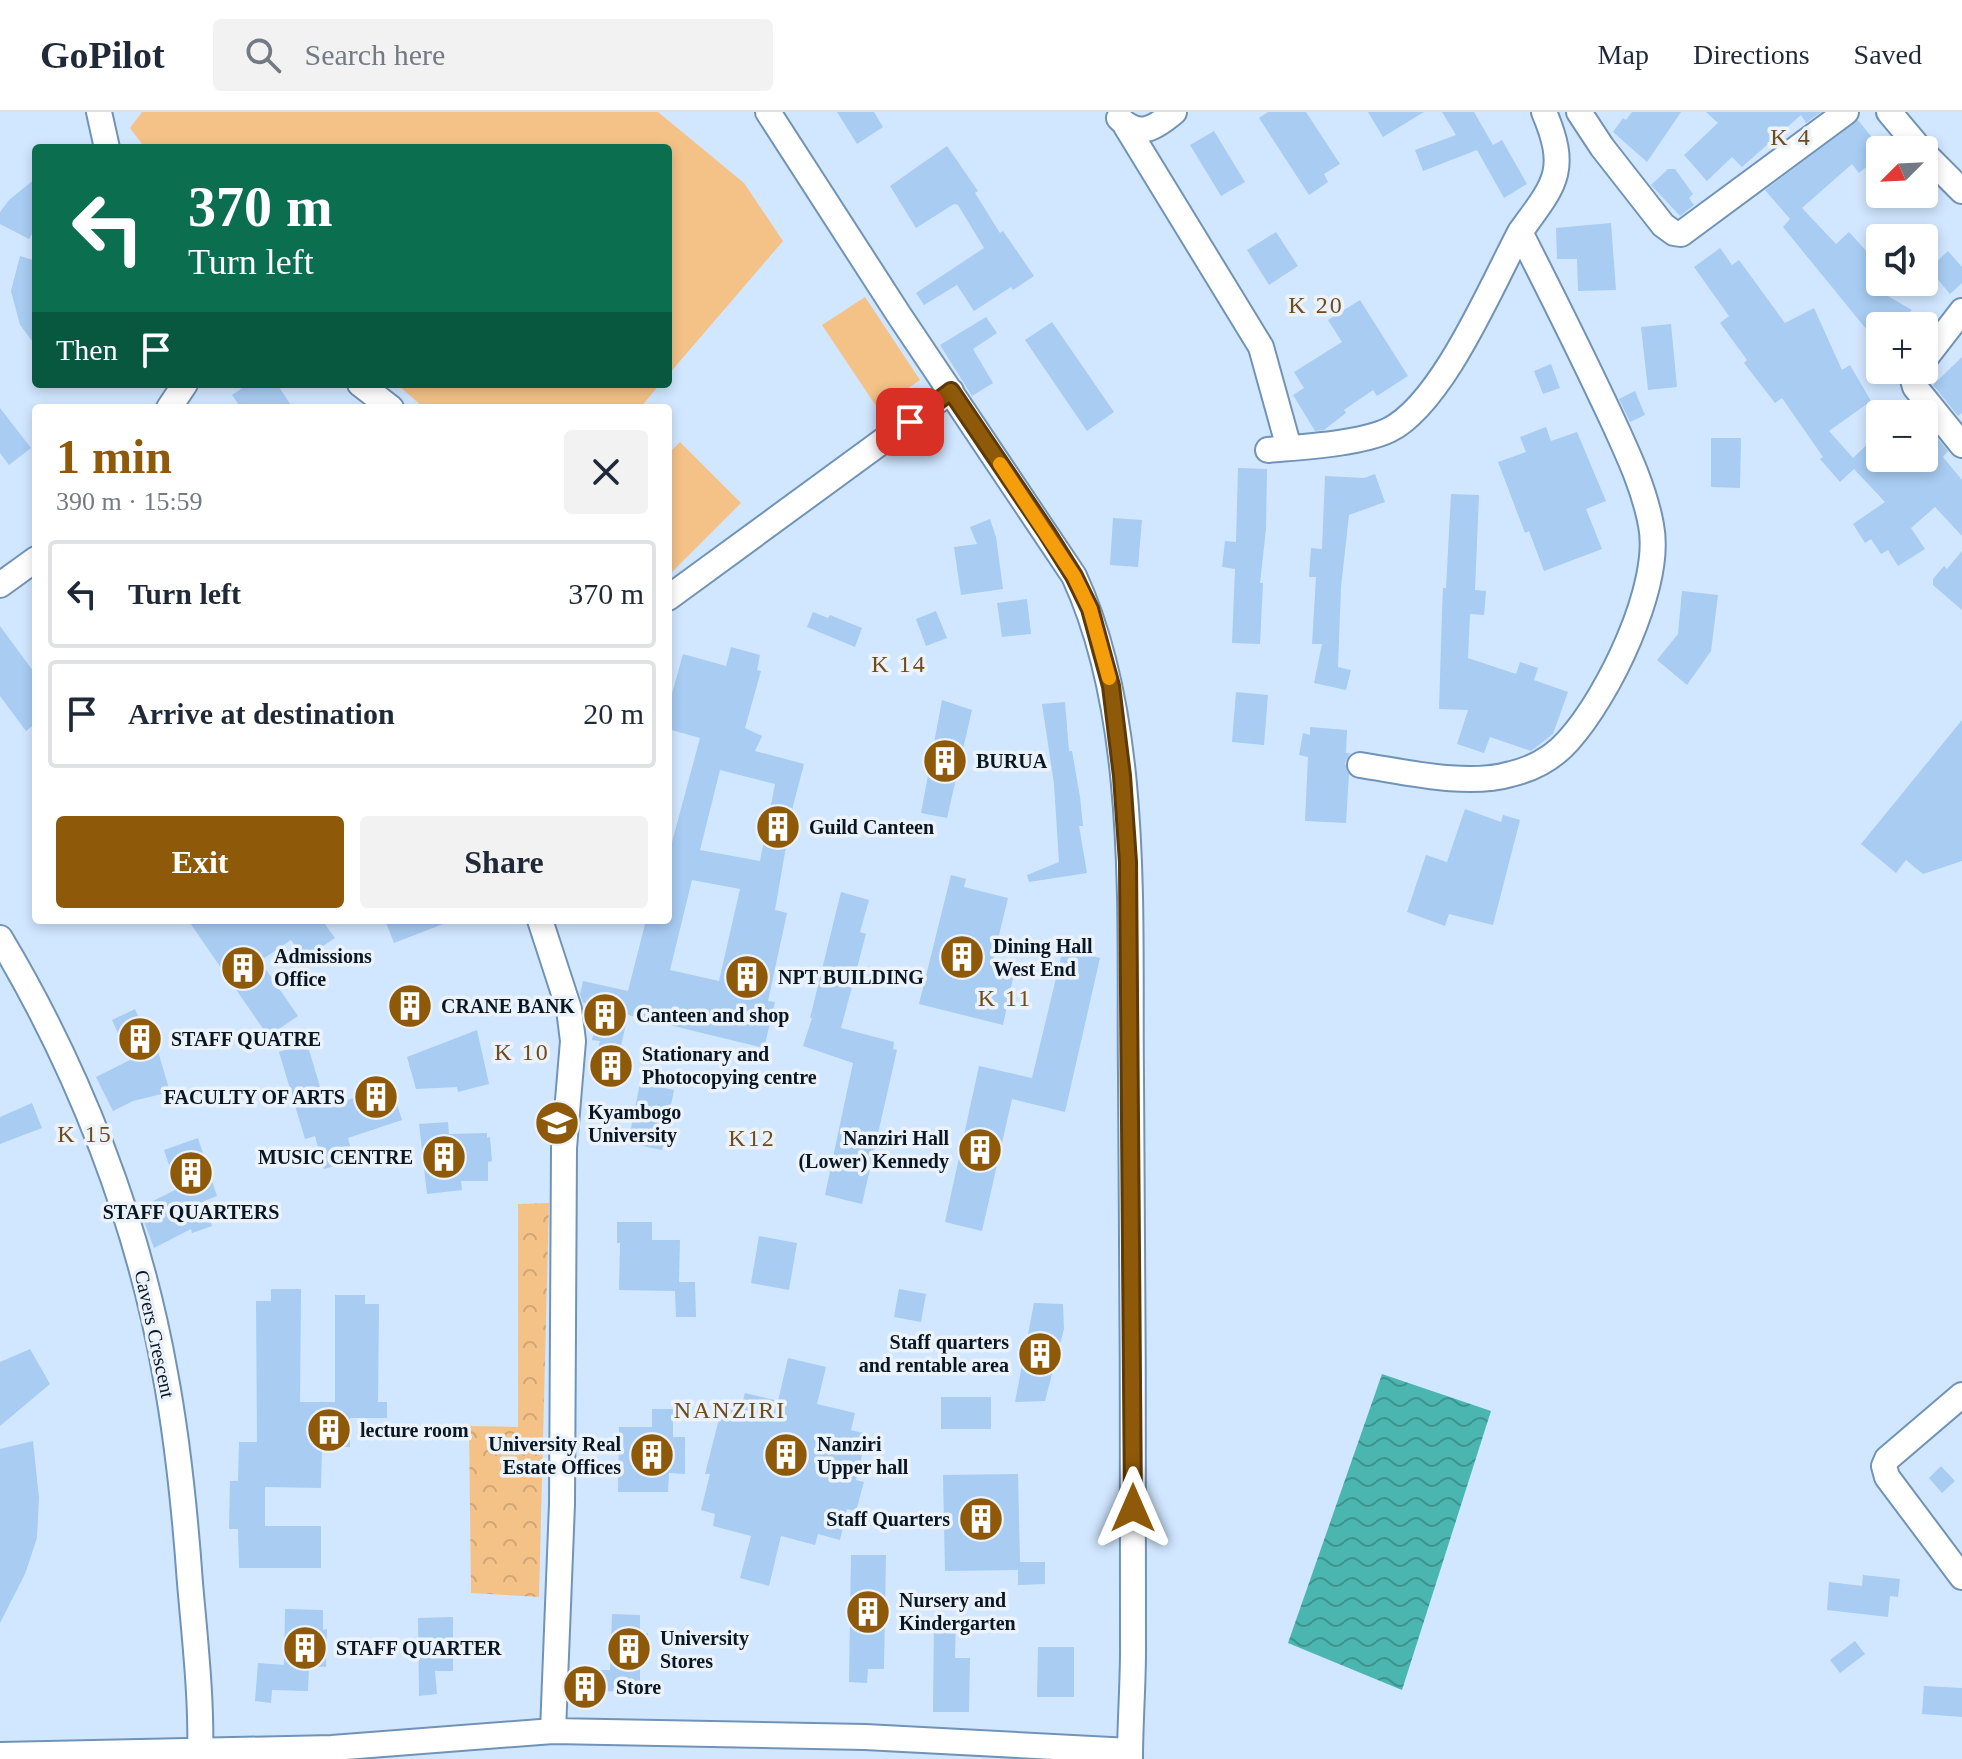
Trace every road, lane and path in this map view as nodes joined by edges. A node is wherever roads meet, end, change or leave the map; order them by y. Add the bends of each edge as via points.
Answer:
1 (99, 112) edge
2 (768, 112) edge
3 (1174, 112) edge
4 (1544, 112) edge
5 (1579, 112) edge
6 (1846, 112) edge
7 (1889, 112) edge
8 (1118, 118) edge
9 (1910, 136) edge
10 (106, 144) edge
11 (1938, 166) edge
12 (1962, 191) edge
13 (1520, 232) junction
14 (1962, 311) edge
15 (1938, 342) edge
16 (1914, 384) edge
17 (365, 388) edge
18 (951, 391) junction
19 (386, 404) edge
20 (1962, 445) edge
21 (32, 562) edge
22 (0, 585) edge
23 (672, 595) edge
24 (1360, 765) dead end
25 (541, 924) edge
26 (0, 938) edge
27 (1962, 1395) edge
28 (1962, 1577) edge
29 (553, 1731) junction
30 (200, 1754) edge
31 (0, 1755) edge
32 (1130, 1755) edge

1 - 10 street
2 - 18 street
3 - 8 street via 1142,132
4 - 13 street via 1559,160 1555,179
5 - 6 street via 1663,225 1681,234
7 - 9 street
8 - 13 street via 1261,347 1278,449 1357,441 1390,430 1421,404 1447,371
11 - 12 street
13 - 24 street via 1586,362 1645,500 1653,552 1643,600 1601,693 1568,741 1547,760 1510,775 1479,778
14 - 15 street
16 - 20 street
17 - 19 street
18 - 23 street
18 - 32 street via 1074,576 1090,609 1111,686 1122,776 1129,919
21 - 22 street
25 - 29 street via 569,1009 573,1041 564,1148 562,1504
26 - 30 street, Cavers Crescent via 74,1082 144,1278 183,1489
27 - 28 street via 1884,1466
29 - 30 street
29 - 32 street via 865,1737
30 - 31 street

